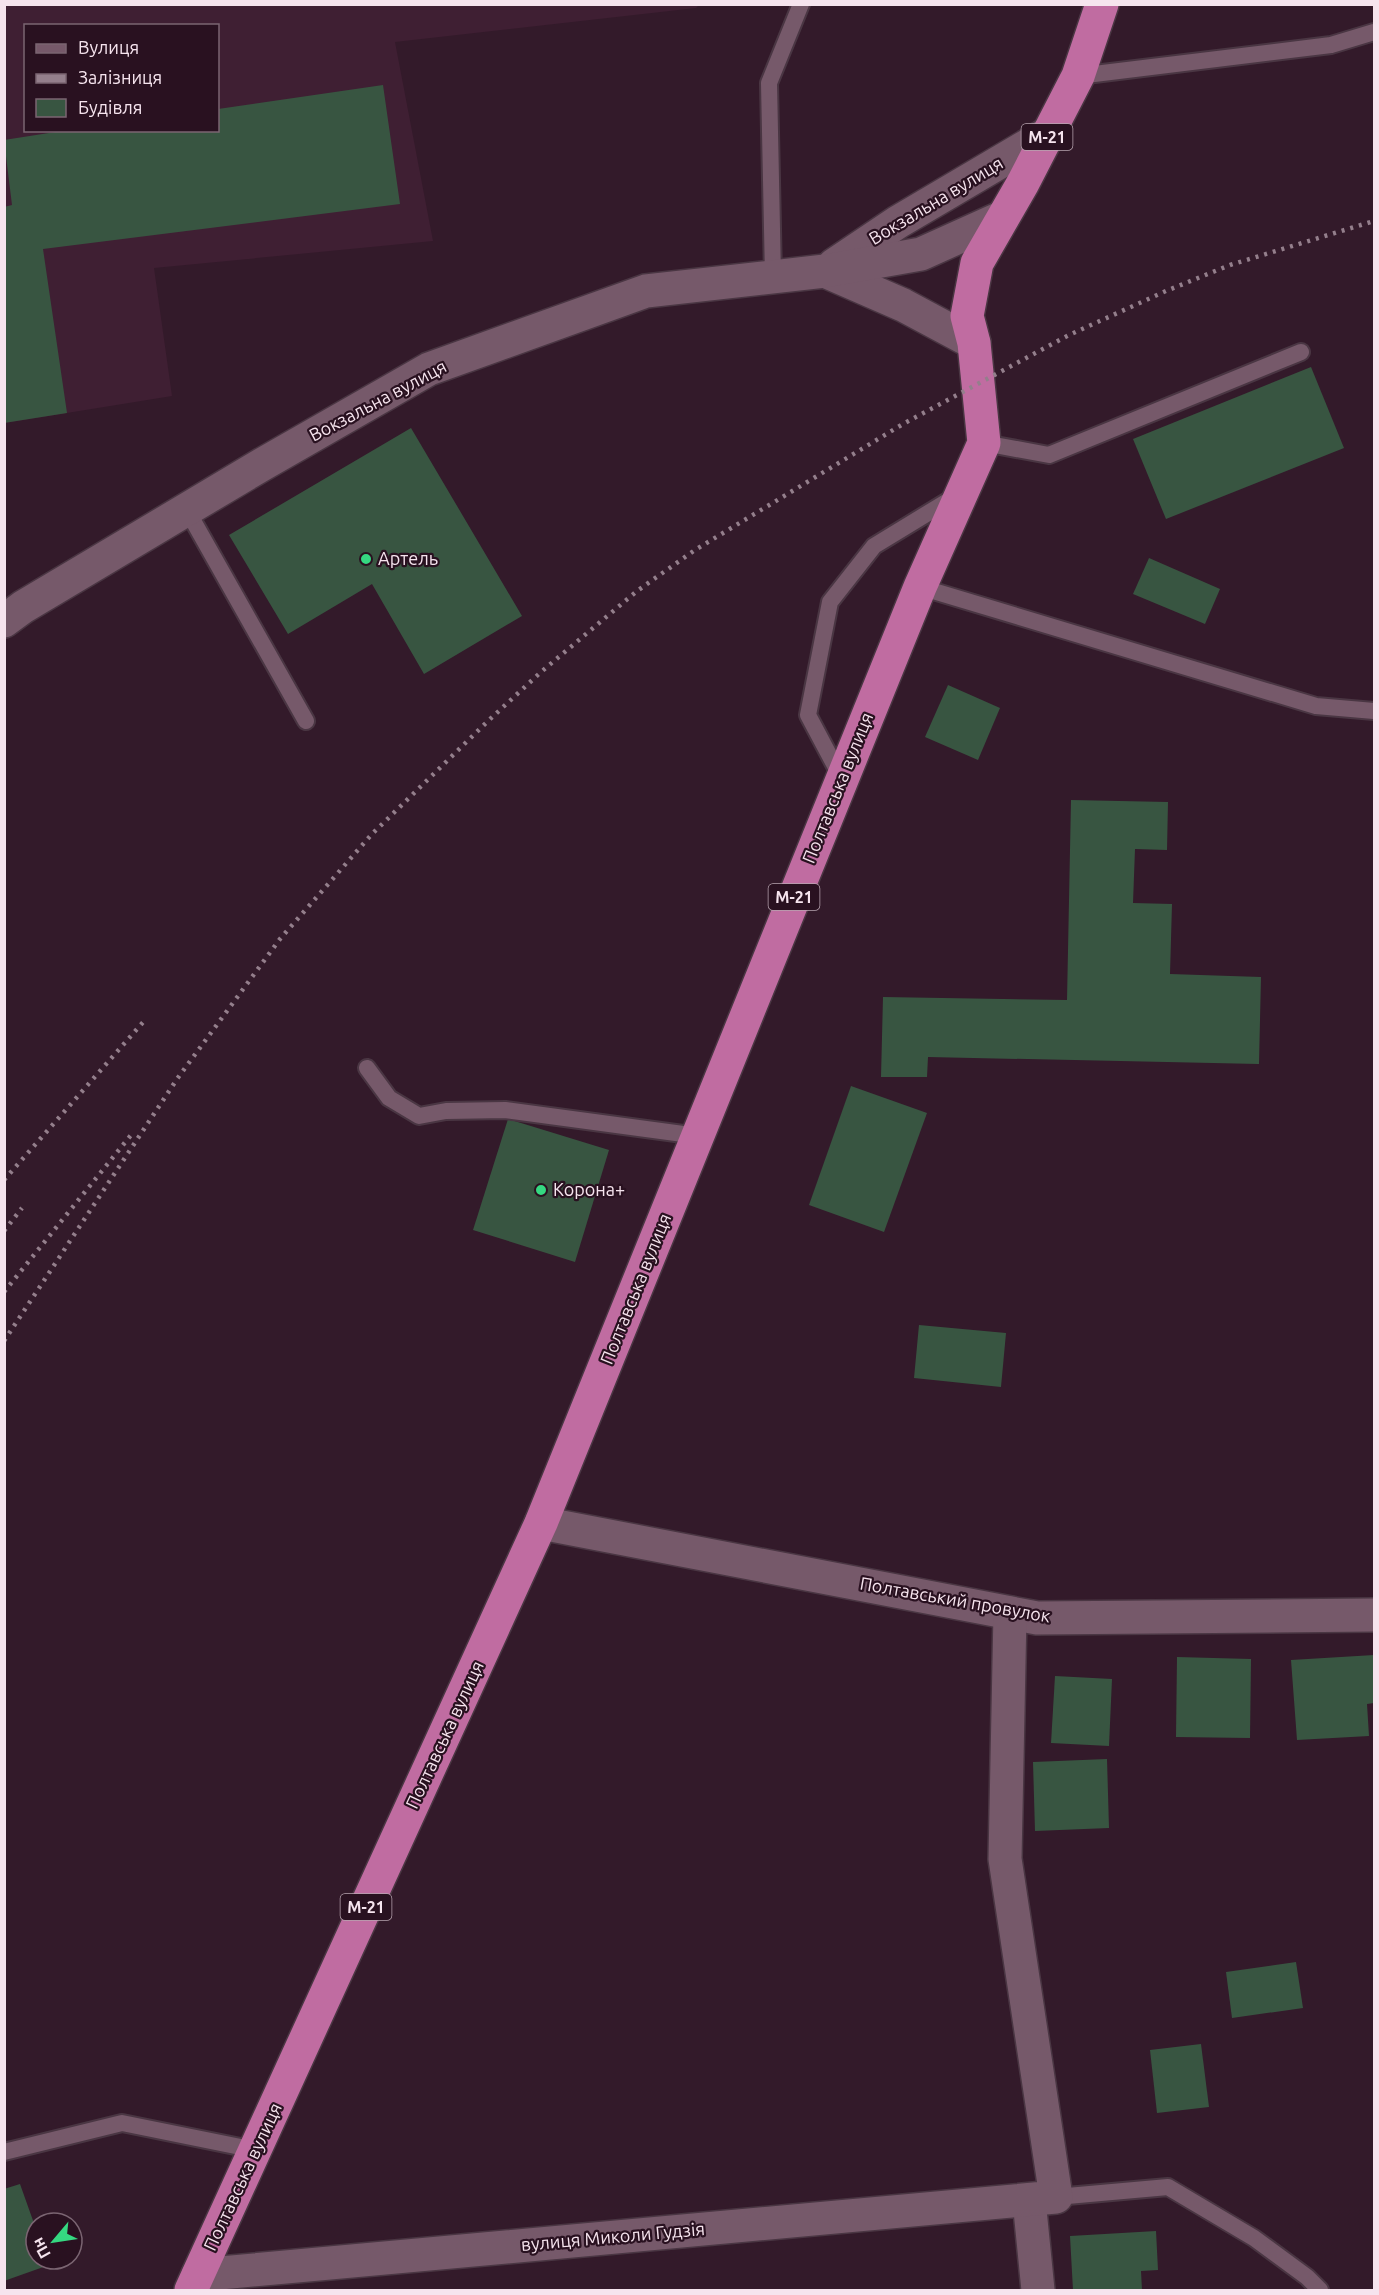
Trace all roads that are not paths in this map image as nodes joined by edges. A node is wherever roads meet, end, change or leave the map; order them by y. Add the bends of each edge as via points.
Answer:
1 (801, 4) edge
2 (1101, 5) edge
3 (1374, 32) edge
4 (1078, 76) junction
5 (1049, 133) junction
6 (1003, 217) junction
7 (825, 271) junction
8 (773, 277) junction
9 (974, 343) junction
10 (1301, 352) dead end
11 (984, 443) junction
12 (962, 492) junction
13 (187, 510) junction
14 (920, 586) junction
15 (4, 621) edge
16 (1374, 711) edge
17 (306, 721) dead end
18 (842, 779) junction
19 (368, 1068) dead end
20 (698, 1136) junction
21 (541, 1523) junction
22 (1010, 1613) junction
23 (1374, 1615) edge
24 (255, 2150) junction
25 (4, 2152) edge
26 (1042, 2198) junction
27 (195, 2282) edge
28 (1038, 2290) edge
29 (1320, 2290) edge

1 - 8 lane via 769,83
2 - 4 highway, М-21
3 - 4 lane via 1331,45
4 - 5 highway, М-21
5 - 6 highway, М-21
5 - 7 street, Вокзальна вулиця via 898,222
6 - 7 street, Вокзальна вулиця via 921,254
6 - 9 highway, Полтавська вулиця / М-21 via 977,263 967,316
7 - 8 street, Вокзальна вулиця
7 - 9 street via 903,305
8 - 13 street, Вокзальна вулиця via 646,291 429,369
9 - 11 highway, Полтавська вулиця / М-21
10 - 11 lane via 1049,455
11 - 12 highway, Полтавська вулиця / М-21
12 - 14 highway, Полтавська вулиця / М-21
12 - 18 lane via 874,546 830,602 808,715
13 - 15 street, Вокзальна вулиця
13 - 17 lane
14 - 16 lane via 1316,706
14 - 18 highway, Полтавська вулиця / М-21
18 - 20 highway, Полтавська вулиця / М-21
19 - 20 lane via 389,1098 419,1116 446,1111 506,1110
20 - 21 highway, Полтавська вулиця / М-21
21 - 22 street, Полтавський провулок
21 - 24 highway, Полтавська вулиця / М-21
22 - 23 street, Полтавський провулок via 1037,1618
22 - 26 street via 1005,1859
24 - 25 lane via 122,2124
24 - 27 highway, Полтавська вулиця / М-21
26 - 27 street, вулиця Миколи Гудзія
26 - 28 street
26 - 29 lane via 1168,2187 1254,2238

